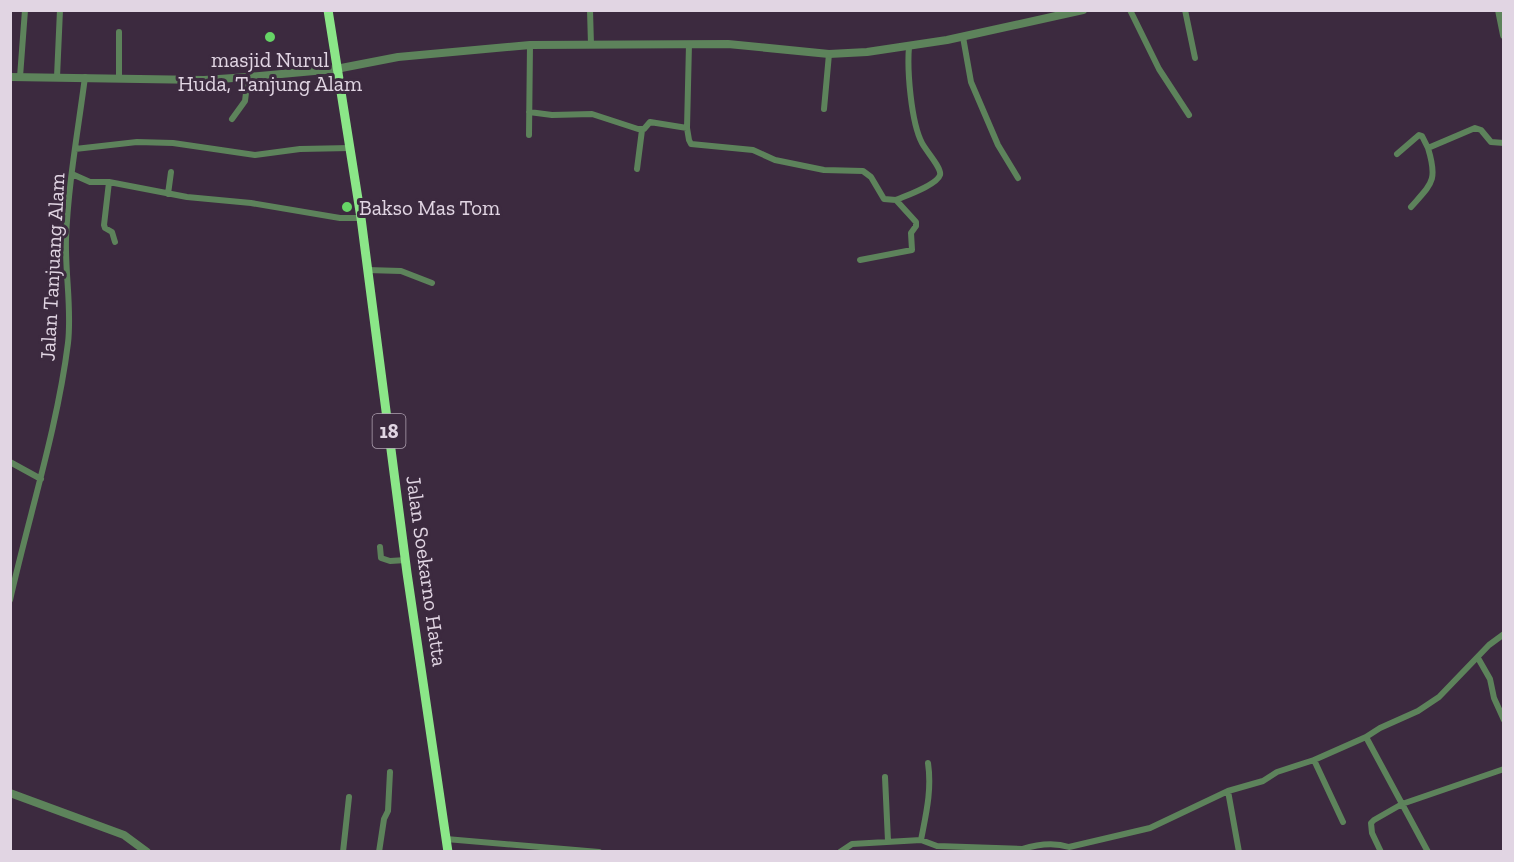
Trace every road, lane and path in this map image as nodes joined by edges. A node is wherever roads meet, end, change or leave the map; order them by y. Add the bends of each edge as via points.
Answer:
1 (25, 10) edge
2 (60, 10) edge
3 (328, 10) edge
4 (590, 10) edge
5 (1083, 10) edge
6 (1130, 10) edge
7 (1185, 10) edge
8 (1498, 10) edge
9 (119, 32) dead end
10 (1503, 35) edge
11 (963, 37) junction
12 (689, 44) junction
13 (530, 45) junction
14 (591, 45) junction
15 (909, 47) junction
16 (829, 54) junction
17 (1195, 58) dead end
18 (336, 69) junction
19 (10, 77) edge
20 (20, 77) junction
21 (57, 77) junction
22 (85, 77) junction
23 (248, 77) junction
24 (119, 78) junction
25 (824, 109) dead end
26 (529, 112) junction
27 (1189, 115) dead end
28 (232, 119) dead end
29 (687, 128) junction
30 (642, 129) junction
31 (529, 135) dead end
32 (1503, 143) edge
33 (350, 148) junction
34 (1428, 148) junction
35 (75, 149) junction
36 (1397, 154) dead end
37 (637, 169) dead end
38 (171, 172) dead end
39 (72, 174) junction
40 (1018, 178) dead end
41 (109, 182) junction
42 (168, 194) junction
43 (896, 200) junction
44 (1411, 207) dead end
45 (361, 218) junction
46 (115, 242) dead end
47 (860, 260) dead end
48 (367, 270) junction
49 (432, 283) dead end
50 (10, 462) edge
51 (41, 479) junction
52 (380, 547) dead end
53 (406, 560) junction
54 (13, 577) edge
55 (10, 600) edge
56 (1503, 633) edge
57 (1478, 658) junction
58 (1503, 720) edge
59 (1366, 737) junction
60 (1314, 760) junction
61 (928, 763) dead end
62 (1503, 769) edge
63 (390, 772) dead end
64 (885, 777) dead end
65 (1228, 791) junction
66 (10, 793) edge
67 (349, 798) dead end
68 (1402, 804) junction
69 (1343, 822) dead end
70 (446, 840) junction
71 (921, 840) junction
72 (888, 841) junction
73 (1033, 848) edge
74 (937, 849) edge
75 (1069, 849) edge
76 (147, 852) edge
77 (343, 852) edge
78 (379, 852) edge
79 (448, 852) edge
80 (599, 852) edge
81 (840, 852) edge
82 (1239, 852) edge
83 (1381, 852) edge
84 (1428, 852) edge

1 - 20 street
2 - 21 street
3 - 18 highway, Jalan Soekarno Hatta / 18
4 - 14 street
5 - 11 street
6 - 27 street via 1159,69
7 - 17 street
8 - 10 street
9 - 24 street
11 - 15 street
11 - 40 street via 971,82 998,145
12 - 14 street
12 - 16 street
12 - 29 street
13 - 14 street
13 - 18 street via 398,57
13 - 26 street
15 - 16 street
15 - 43 street via 908,74 921,141 940,176 934,183
16 - 25 street
18 - 23 street
18 - 33 highway, Jalan Soekarno Hatta / 18
19 - 20 street
20 - 21 street
21 - 22 street
22 - 24 street
22 - 35 street, Jalan Tanjuang Alam
23 - 24 street
23 - 28 street via 245,101
26 - 30 street via 592,114
26 - 31 street
29 - 30 street via 650,122
29 - 43 street via 689,140 697,146 753,150 775,160 824,170 862,171 871,177 884,199
30 - 37 street
32 - 34 street via 1491,142 1475,128
33 - 35 street via 255,155 138,142
33 - 45 highway, Jalan Soekarno Hatta / 18
34 - 36 street via 1419,135
34 - 44 street via 1434,176
35 - 39 street, Jalan Tanjuang Alam
38 - 42 street
39 - 41 street via 90,182
39 - 51 street, Jalan Tanjuang Alam via 66,240 68,343
41 - 42 street
41 - 46 street via 104,225
42 - 45 street
43 - 47 street via 916,222 911,233 912,250
45 - 48 highway, Jalan Soekarno Hatta / 18
48 - 49 street via 401,271
48 - 53 highway, Jalan Soekarno Hatta / 18
50 - 51 street
51 - 54 street, Jalan Tanjuang Alam
52 - 53 street via 384,560
53 - 70 highway, Jalan Soekarno Hatta / 18
54 - 55 street, Jalan Tanjuang Alam
56 - 57 street
57 - 58 street via 1490,679
57 - 59 street via 1439,697
59 - 60 street
59 - 68 street
60 - 65 street
60 - 69 street
61 - 71 street via 930,787
62 - 68 street
63 - 78 street via 388,811
64 - 72 street
65 - 75 street via 1150,828
65 - 82 street
66 - 76 street via 124,835
67 - 77 street
68 - 83 street via 1371,823
68 - 84 street
70 - 79 highway, Jalan Soekarno Hatta / 18
70 - 80 street
71 - 72 street
71 - 74 street
72 - 81 street via 852,844
73 - 74 street
73 - 75 street via 1058,843

